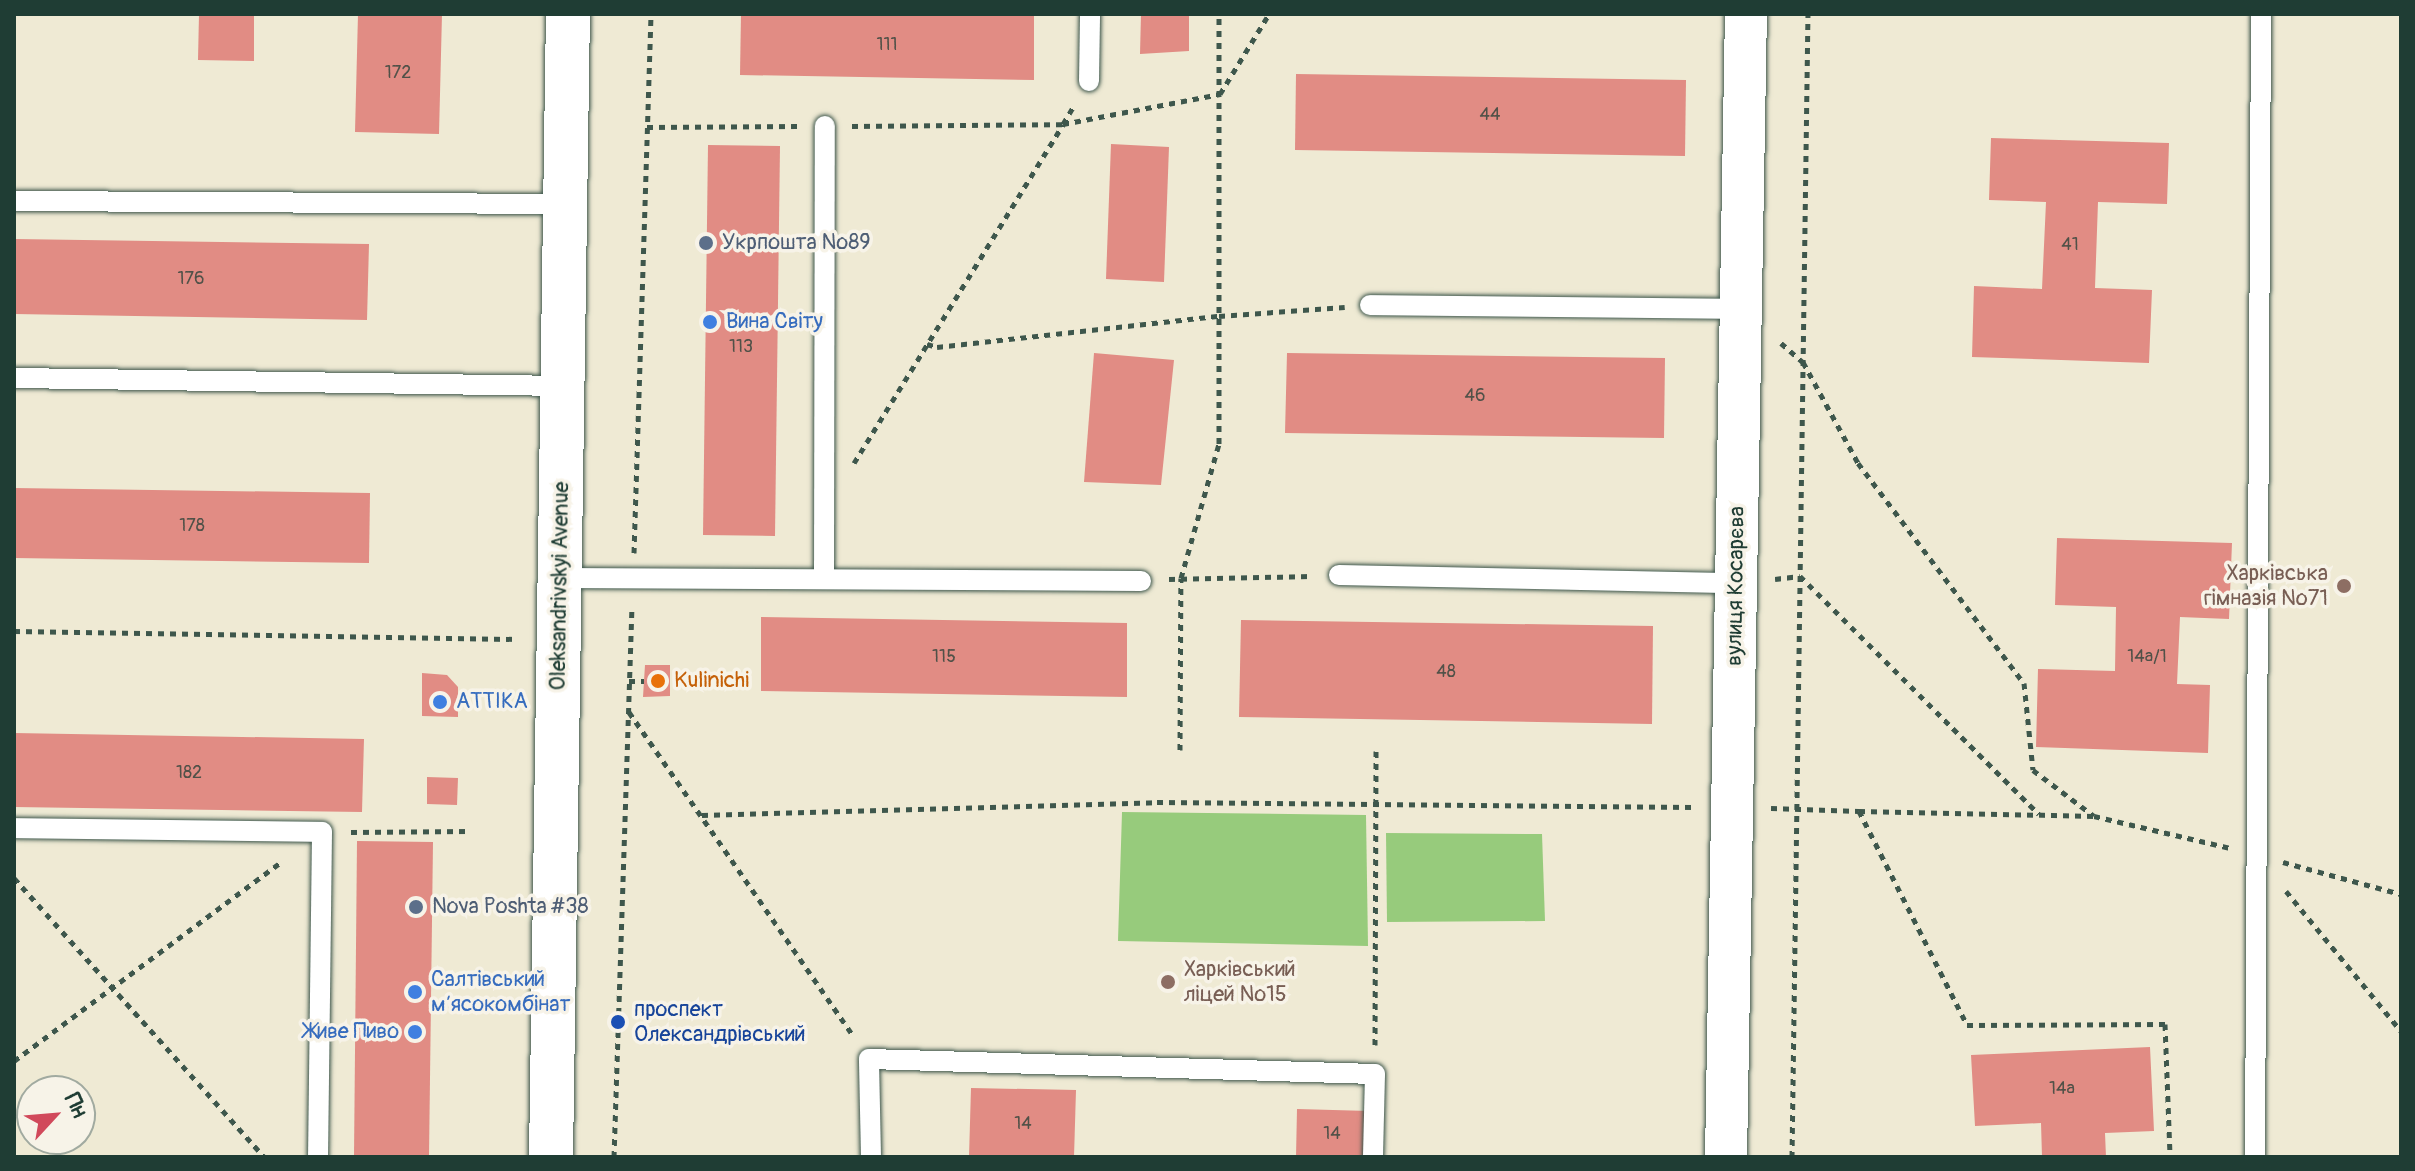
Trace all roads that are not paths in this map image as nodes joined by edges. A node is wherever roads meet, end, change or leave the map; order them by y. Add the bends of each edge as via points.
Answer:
1 (568, 14) edge
2 (1090, 14) edge
3 (1746, 14) edge
4 (2261, 14) edge
5 (1089, 81) dead end
6 (825, 126) dead end
7 (14, 201) edge
8 (565, 204) junction
9 (1370, 305) road end
10 (1740, 309) junction
11 (14, 378) edge
12 (563, 386) junction
13 (1339, 575) road end
14 (560, 578) junction
15 (824, 579) junction
16 (1141, 581) road end
17 (1736, 583) junction
18 (14, 828) edge
19 (318, 1157) edge
20 (551, 1157) edge
21 (871, 1157) edge
22 (1373, 1157) edge
23 (1726, 1157) edge
24 (2255, 1157) edge

1 - 8 main road, Oleksandrivskyi Avenue
2 - 5 lane
3 - 10 street, вулиця Косарєва
4 - 24 lane
6 - 15 lane
7 - 8 lane
8 - 12 main road, Oleksandrivskyi Avenue
9 - 10 lane
10 - 17 street, вулиця Косарєва
11 - 12 lane
12 - 14 main road, Oleksandrivskyi Avenue
13 - 17 lane
14 - 15 lane
14 - 20 main road, Oleksandrivskyi Avenue
15 - 16 lane
17 - 23 street, вулиця Косарєва
18 - 19 lane via 322,832
21 - 22 lane via 869,1059 1375,1074

